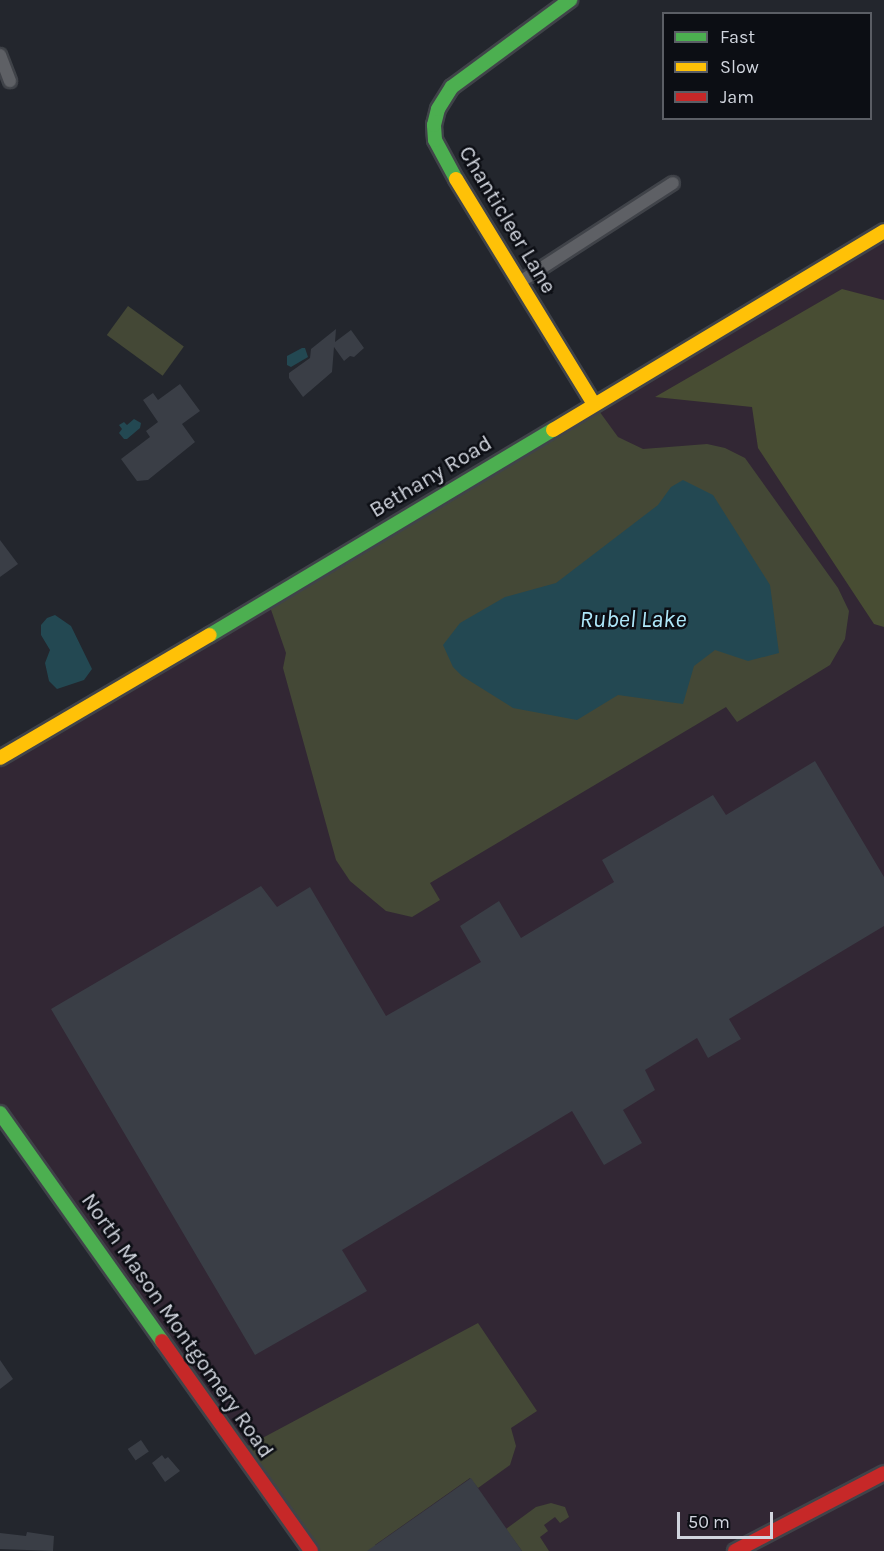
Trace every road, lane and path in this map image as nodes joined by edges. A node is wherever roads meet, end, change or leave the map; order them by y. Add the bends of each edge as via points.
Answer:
1 (570, 0) edge
2 (0, 55) edge
3 (10, 81) dead end
4 (673, 183) dead end
5 (884, 231) edge
6 (520, 282) junction
7 (594, 404) junction
8 (0, 758) edge
9 (0, 1111) edge
10 (884, 1473) edge
11 (311, 1551) edge
12 (735, 1551) edge

1 - 6 main road, Chanticleer Lane via 452,87 438,109 434,125 442,156
2 - 3 street
4 - 6 street
5 - 7 main road, Bethany Road
6 - 7 main road, Chanticleer Lane
7 - 8 main road, Bethany Road
9 - 11 main road, North Mason Montgomery Road
10 - 12 main road

